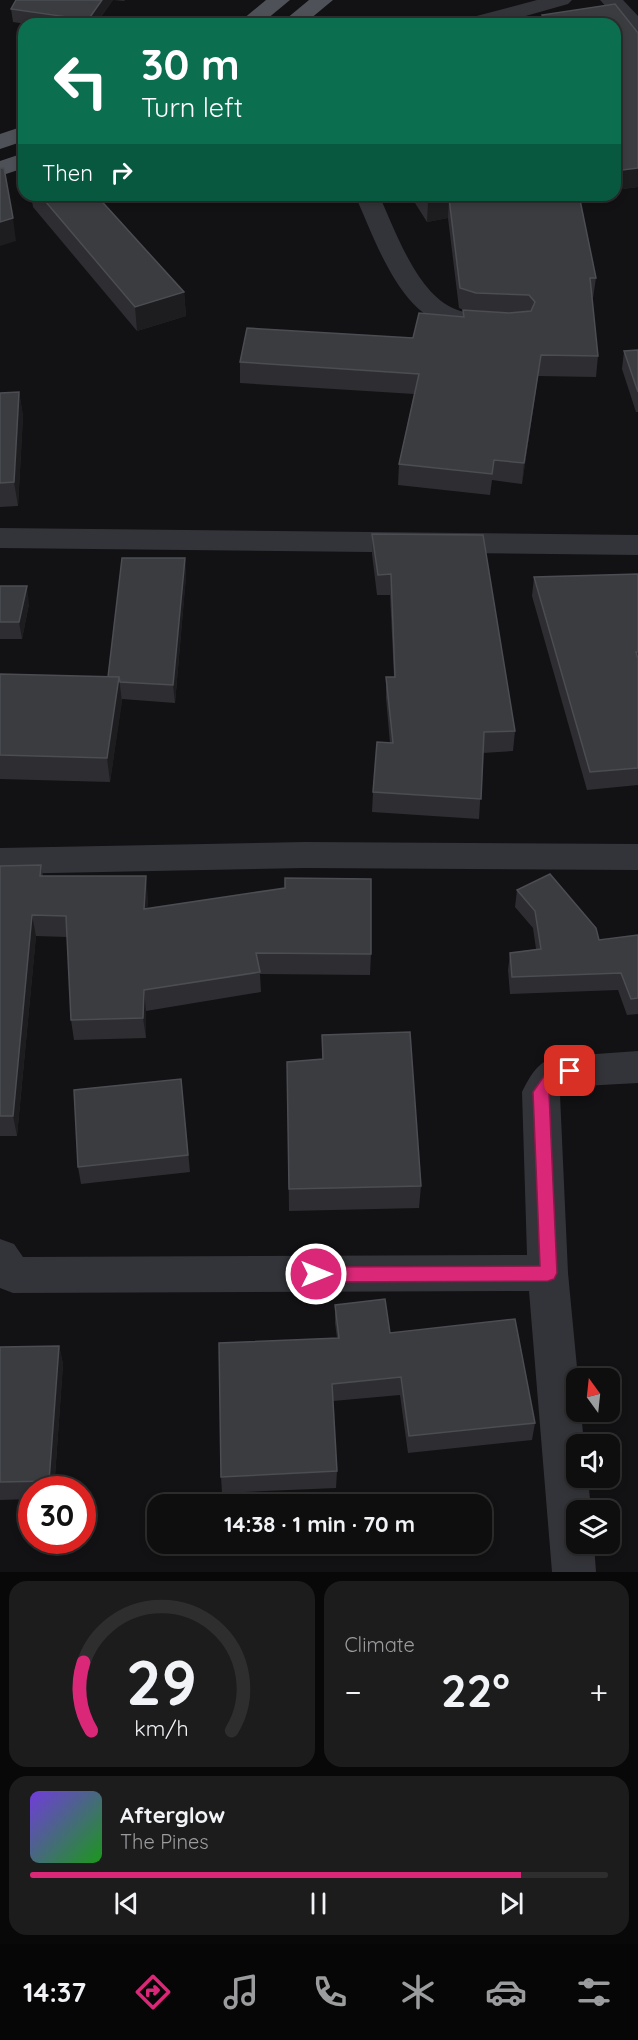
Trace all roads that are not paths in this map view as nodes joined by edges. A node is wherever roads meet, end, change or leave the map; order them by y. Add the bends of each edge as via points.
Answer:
1 (279, 0) edge
2 (322, 0) edge
3 (561, 0) edge
4 (611, 0) edge
5 (256, 18) edge
6 (299, 18) edge
7 (495, 18) edge
8 (638, 28) edge
9 (18, 135) edge
10 (0, 142) edge
11 (18, 162) edge
12 (0, 169) edge
13 (370, 201) edge
14 (518, 324) edge
15 (0, 538) edge
16 (638, 545) edge
17 (638, 857) edge
18 (0, 861) edge
19 (638, 1067) edge
20 (0, 1257) edge
21 (548, 1273) junction
22 (574, 1572) edge

1 - 5 main road
2 - 6 main road
3 - 7 street
4 - 8 street
9 - 10 main road
11 - 12 main road
13 - 14 street via 396,258 426,303 461,321
15 - 16 street
17 - 18 street via 305,855
19 - 21 street via 554,1073 541,1092
20 - 21 street via 13,1275
21 - 22 street

